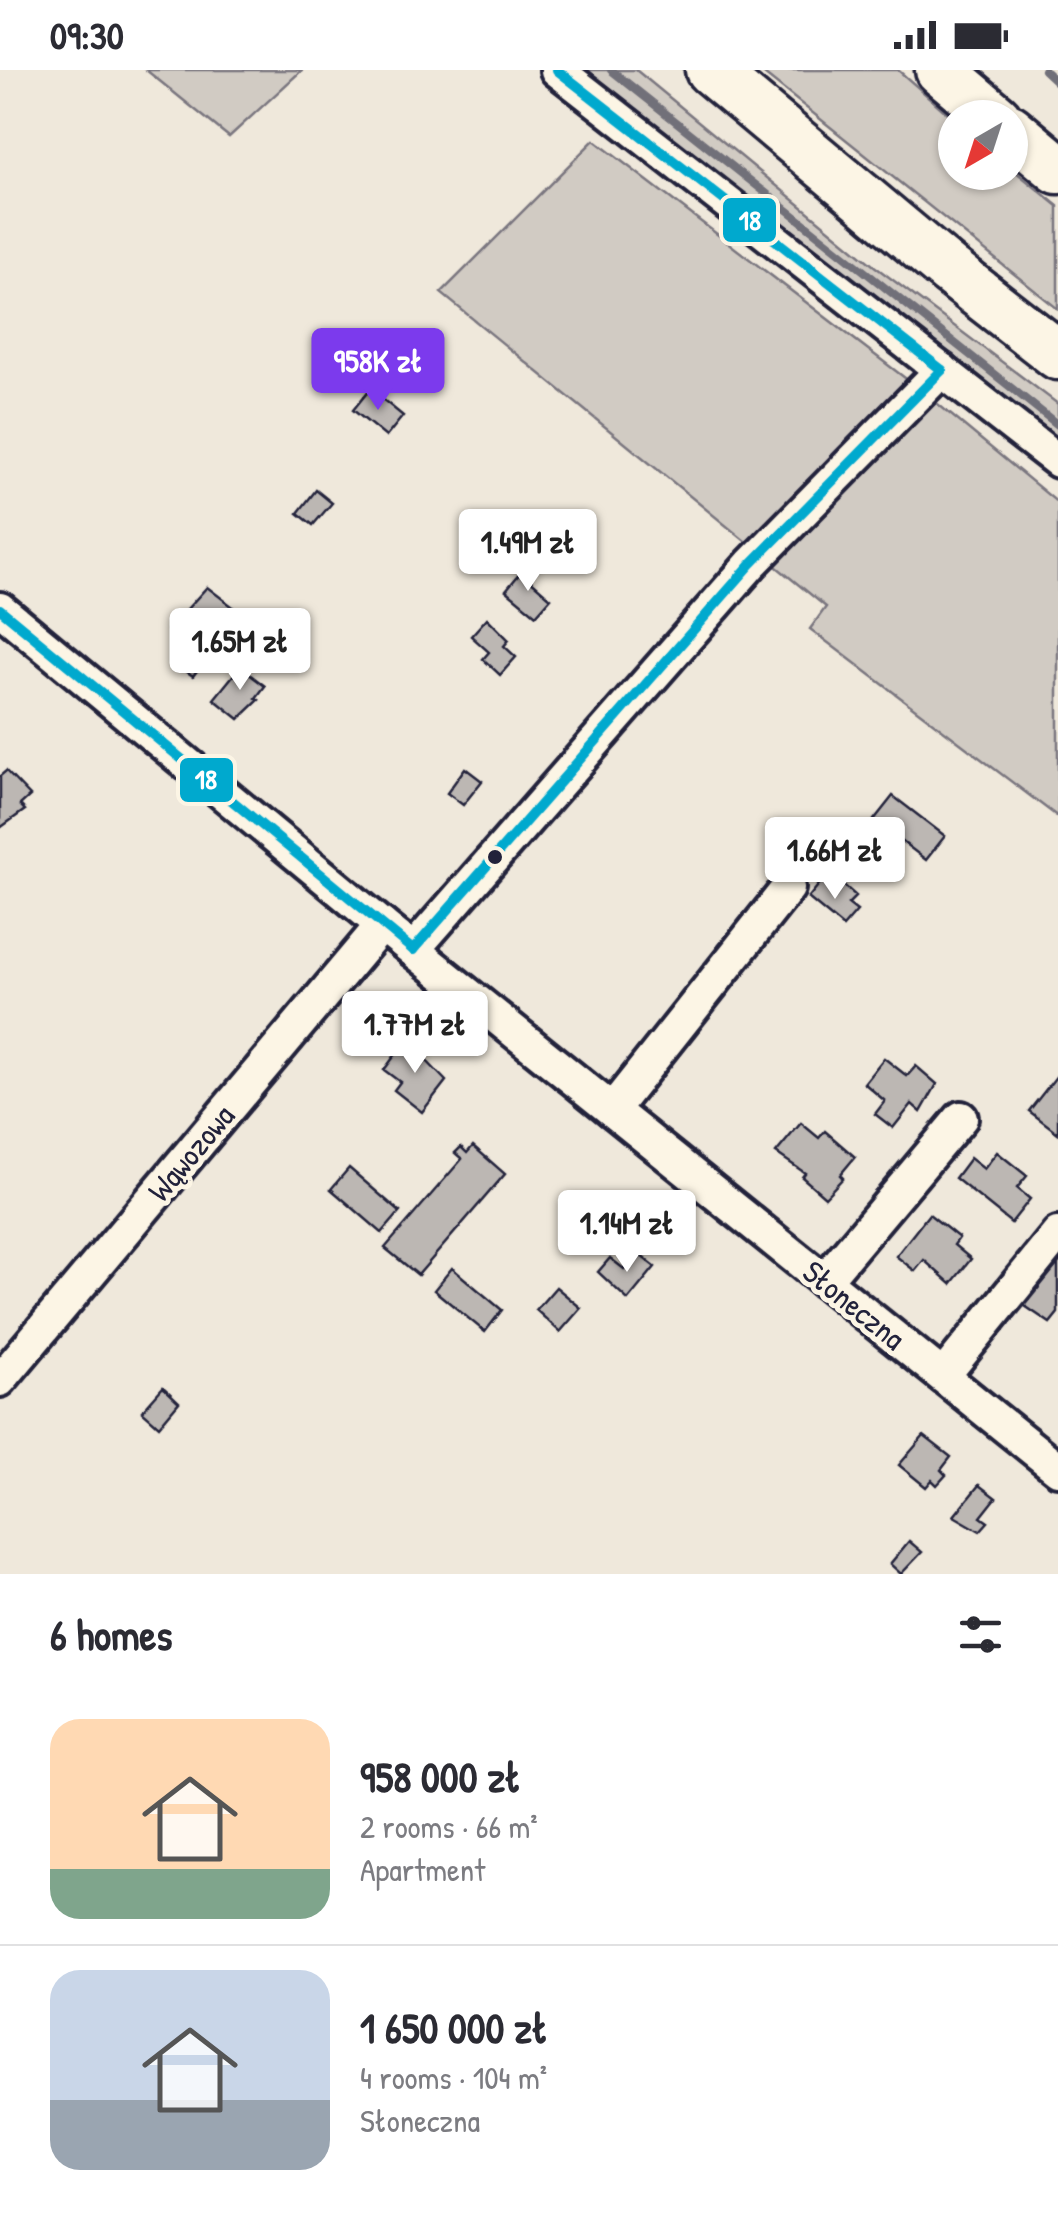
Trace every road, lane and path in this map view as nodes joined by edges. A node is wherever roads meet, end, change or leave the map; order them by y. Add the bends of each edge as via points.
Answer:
1 (557, 70) edge
2 (710, 70) edge
3 (940, 70) edge
4 (976, 100) edge
5 (1028, 143) edge
6 (1058, 169) edge
7 (1058, 355) edge
8 (942, 370) junction
9 (1058, 461) edge
10 (0, 610) edge
11 (788, 888) dead end
12 (382, 925) junction
13 (413, 950) junction
14 (612, 1110) junction
15 (961, 1118) dead end
16 (1058, 1234) edge
17 (824, 1281) junction
18 (943, 1376) junction
19 (0, 1380) edge
20 (1058, 1469) edge

1 - 8 street
2 - 7 highway
3 - 4 highway
5 - 6 highway
8 - 9 street
8 - 13 street via 750,564
10 - 12 street, Słoneczna
11 - 14 street
12 - 13 street, Słoneczna
12 - 19 street, Wąwozowa
13 - 14 street, Słoneczna
14 - 17 street, Słoneczna
15 - 17 street
16 - 18 street
17 - 18 street, Słoneczna
18 - 20 street, Słoneczna

